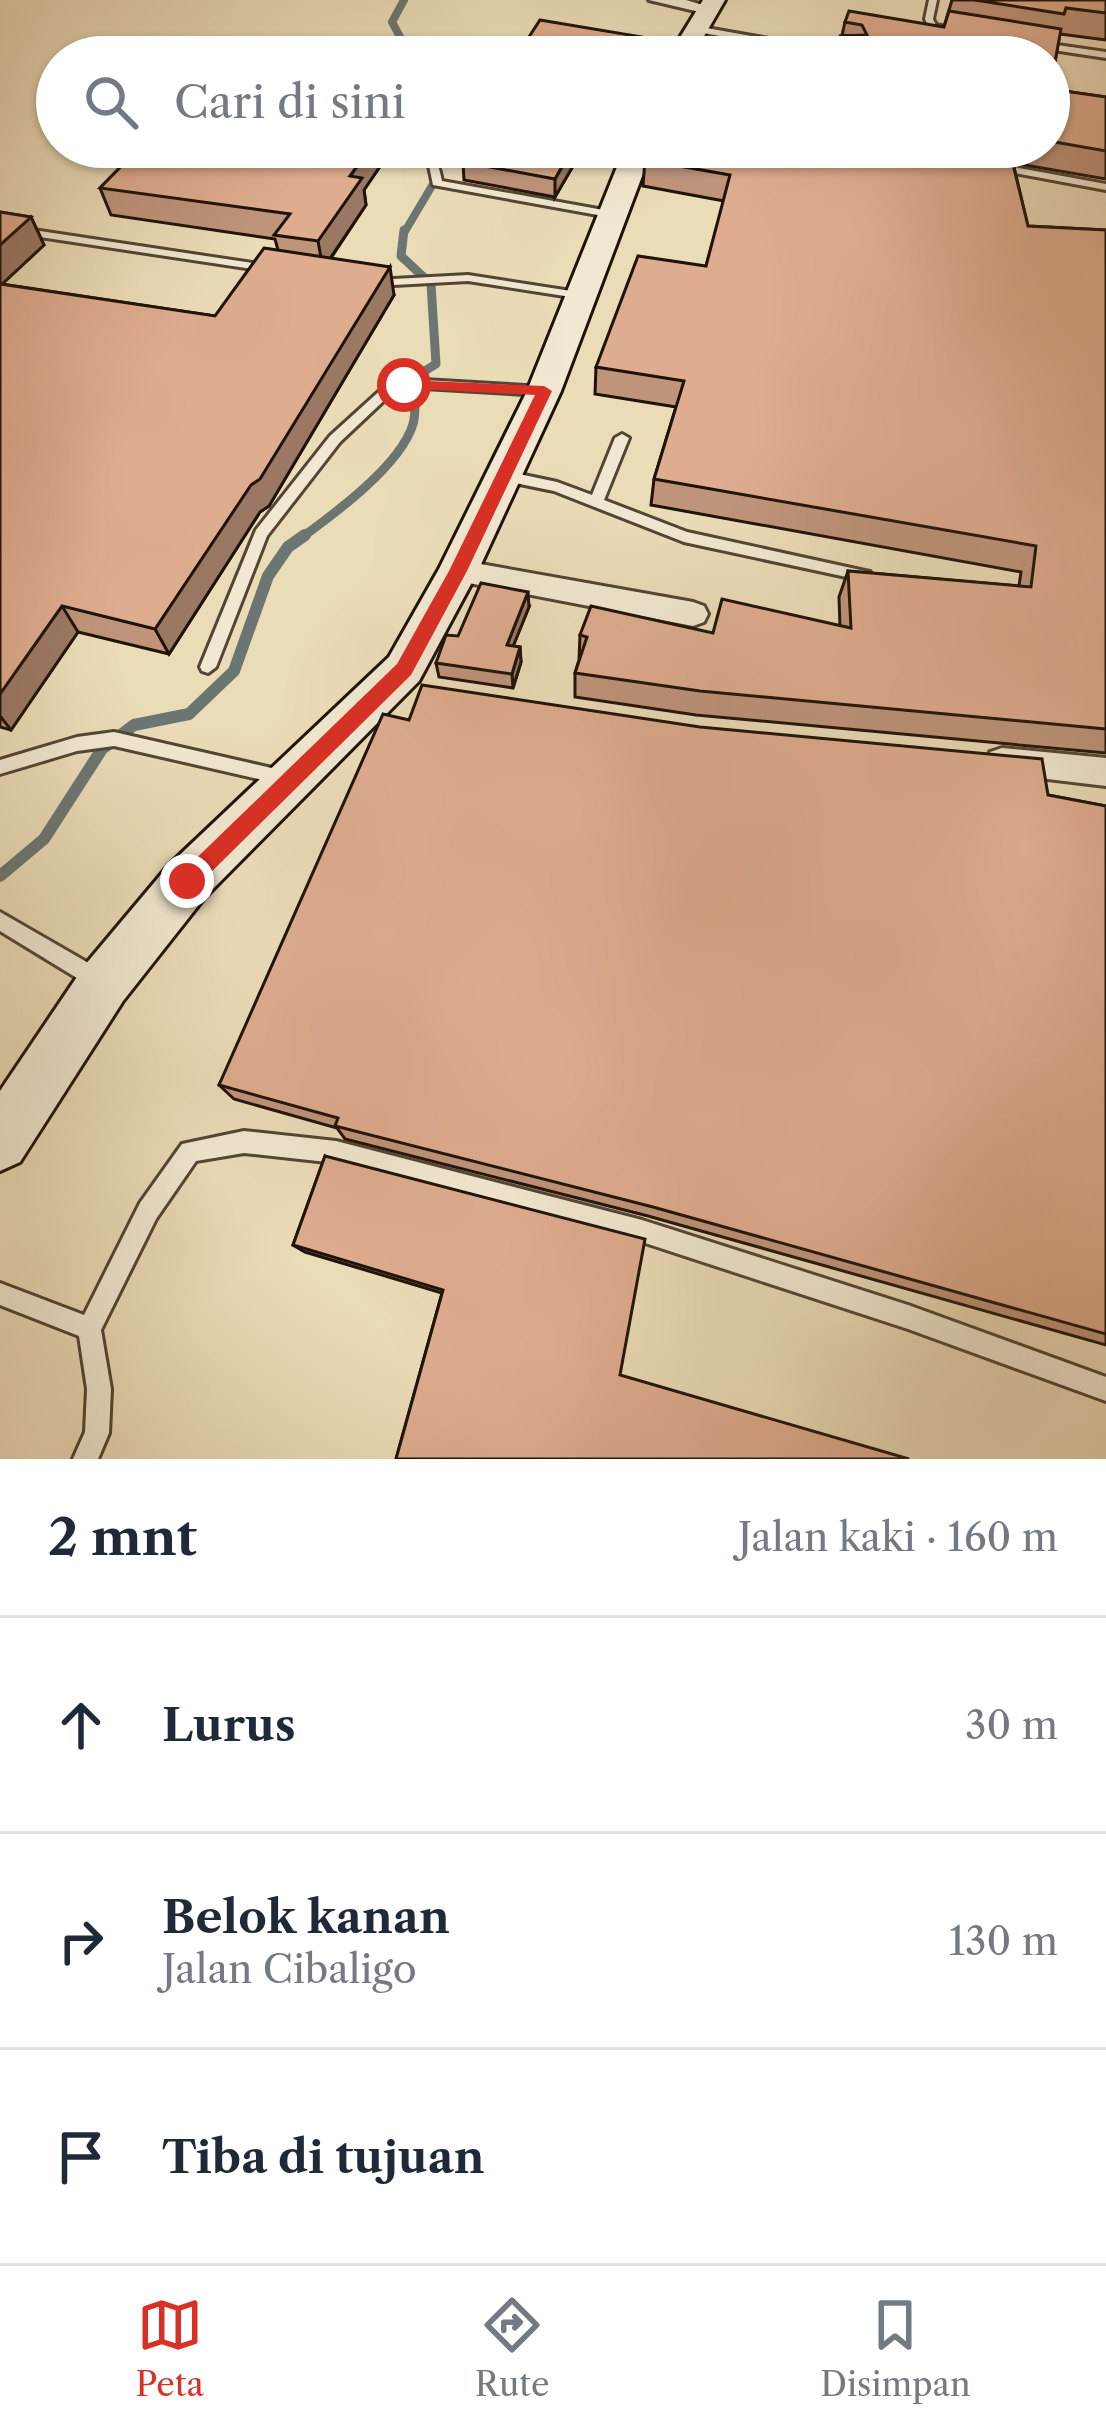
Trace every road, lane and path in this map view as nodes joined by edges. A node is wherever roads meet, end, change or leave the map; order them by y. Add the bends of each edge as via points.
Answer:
1 (657, 0) edge
2 (934, 0) edge
3 (706, 13) edge
4 (967, 34) edge
5 (783, 36) edge
6 (1070, 50) edge
7 (1106, 55) edge
8 (434, 168) edge
9 (630, 168) edge
10 (1001, 168) edge
11 (1106, 187) edge
12 (609, 214) junction
13 (0, 228) edge
14 (297, 273) edge
15 (365, 283) edge
16 (584, 296) junction
17 (544, 391) junction
18 (622, 438) dead end
19 (505, 476) junction
20 (596, 502) junction
21 (458, 571) junction
22 (889, 581) edge
23 (693, 614) dead end
24 (208, 667) dead end
25 (969, 759) edge
26 (0, 766) edge
27 (1106, 772) edge
28 (292, 780) junction
29 (0, 921) edge
30 (104, 983) junction
31 (0, 1142) edge
32 (0, 1294) edge
33 (89, 1329) junction
34 (1106, 1389) edge
35 (86, 1459) edge

1 - 3 street
2 - 4 lane via 933,27
3 - 5 lane
6 - 7 lane
8 - 12 lane via 437,183
9 - 12 main road
10 - 11 lane
12 - 16 main road
13 - 14 lane
15 - 16 lane via 468,278
16 - 17 main road
17 - 19 main road
17 - 24 lane via 424,384 388,390 335,440 261,534
18 - 20 lane
19 - 20 lane
19 - 21 main road
20 - 22 lane via 684,537
21 - 23 street
21 - 28 main road via 404,669 404,690
25 - 27 street
26 - 28 lane via 114,739
28 - 30 main road via 187,881
29 - 30 lane
30 - 31 main road
32 - 33 lane
33 - 34 lane via 148,1211 190,1152 244,1142 336,1152 642,1231
33 - 35 lane via 99,1389

